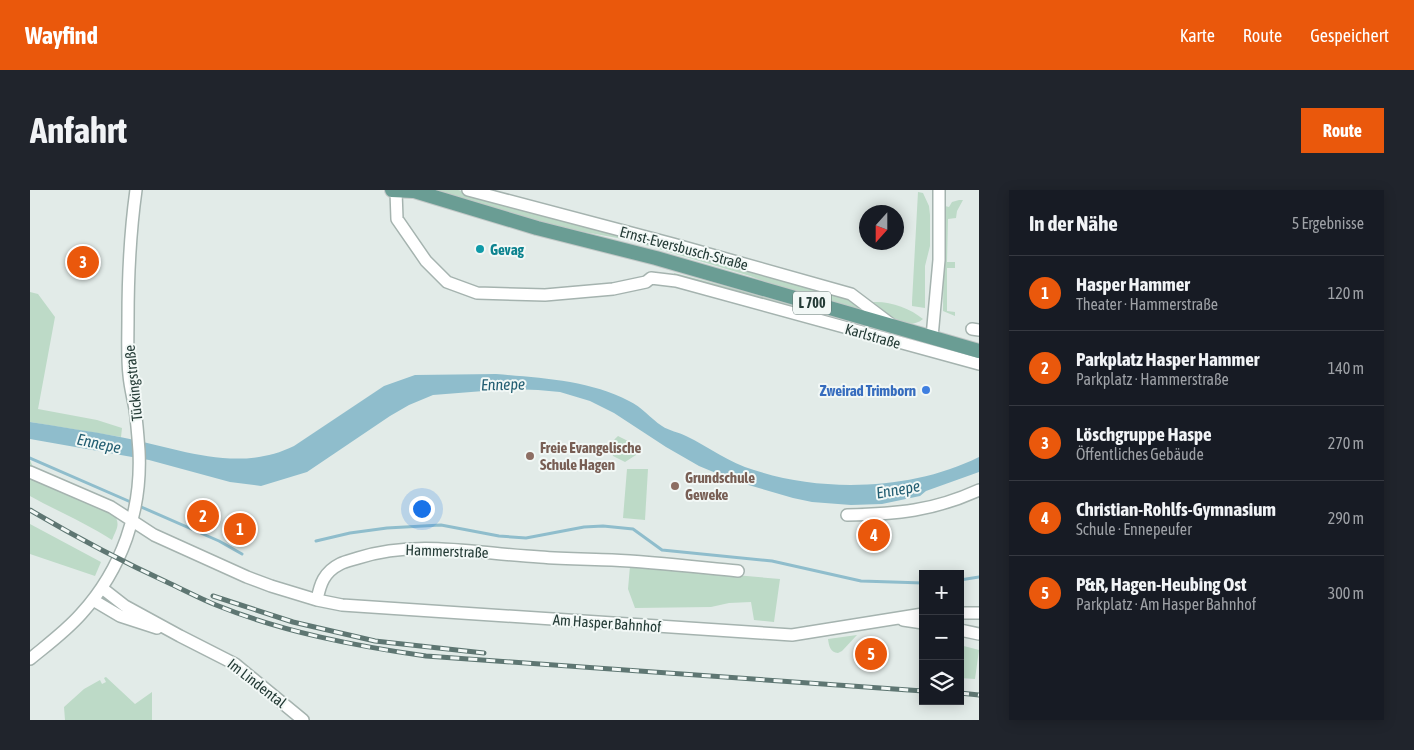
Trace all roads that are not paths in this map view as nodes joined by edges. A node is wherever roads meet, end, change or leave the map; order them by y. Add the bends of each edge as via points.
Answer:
1 (136, 190) edge
2 (394, 190) edge
3 (412, 190) edge
4 (468, 190) edge
5 (939, 190) edge
6 (656, 258) junction
7 (651, 278) junction
8 (892, 325) junction
9 (932, 337) junction
10 (979, 351) edge
11 (979, 364) edge
12 (30, 472) edge
13 (979, 490) edge
14 (847, 515) dead end
15 (133, 517) junction
16 (738, 570) dead end
17 (102, 588) junction
18 (93, 600) junction
19 (317, 600) junction
20 (964, 612) edge
21 (979, 613) edge
22 (919, 615) edge
23 (897, 619) junction
24 (919, 622) edge
25 (964, 631) edge
26 (979, 634) edge
27 (180, 636) junction
28 (30, 659) edge
29 (303, 720) edge

1 - 15 street, Tückingstraße via 129,256 128,362 137,429 138,480
2 - 3 main road, L 700
2 - 7 street, Karlstraße via 397,219 426,261 447,282 477,293 545,295 612,289
3 - 6 main road, L 700 via 537,228
4 - 8 street, Ernst-Eversbusch-Straße via 851,294
5 - 9 street via 939,260
6 - 7 street
6 - 8 main road, L 700
7 - 11 street, Karlstraße via 676,281
8 - 9 main road, L 700
9 - 10 main road, L 700
12 - 15 street
13 - 14 street via 935,507 892,514
15 - 17 street, Tückingstraße via 118,561
15 - 19 street via 154,535 271,586
16 - 19 street, Hammerstraße via 410,548 373,553 340,564 322,579
17 - 18 street, Tückingstraße
17 - 27 street, Im Lindental via 125,606
18 - 27 street, Im Lindental via 120,616
18 - 28 street, Tückingstraße via 80,616
19 - 23 street, Am Hasper Bahnhof via 792,635
20 - 21 street
22 - 23 street, Am Hasper Bahnhof
23 - 24 street, Am Hasper Bahnhof
25 - 26 street
27 - 29 street, Im Lindental via 236,664

